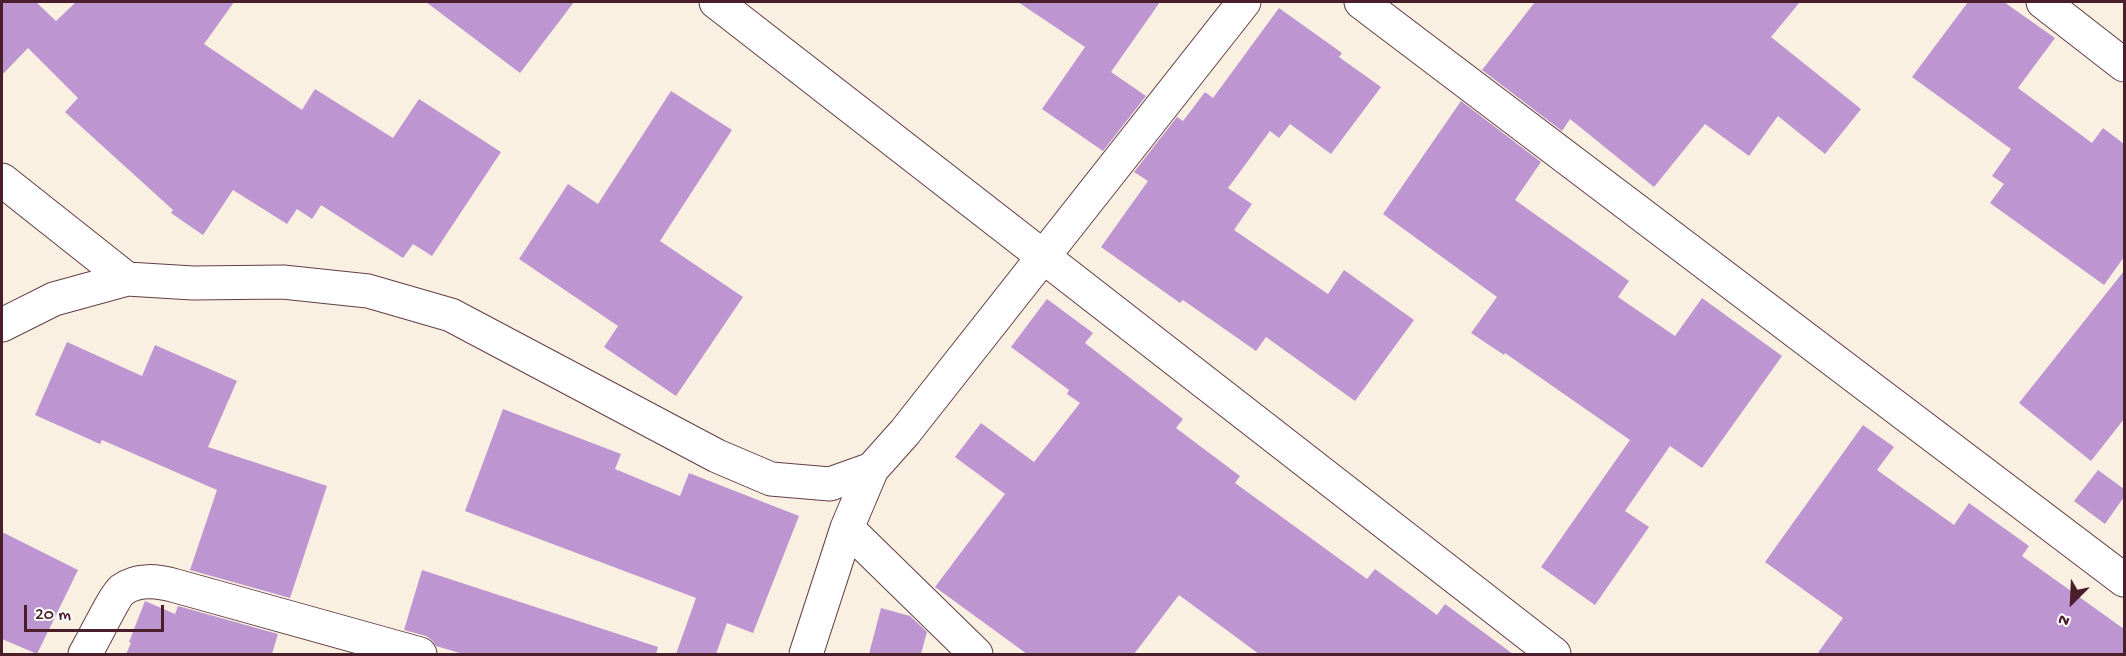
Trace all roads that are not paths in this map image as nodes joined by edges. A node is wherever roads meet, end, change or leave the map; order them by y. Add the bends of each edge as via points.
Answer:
1 (716, 2) edge
2 (1244, 2) edge
3 (1361, 2) edge
4 (2043, 2) edge
5 (2124, 65) edge
6 (2, 180) edge
7 (1043, 257) junction
8 (127, 279) junction
9 (2, 325) edge
10 (872, 470) junction
11 (847, 528) junction
12 (2124, 580) edge
13 (86, 654) edge
14 (420, 654) edge
15 (806, 654) edge
16 (976, 654) edge
17 (1554, 654) edge

1 - 7 street
2 - 7 street
3 - 12 street
4 - 5 street
6 - 8 street
7 - 10 street
7 - 17 street
8 - 9 street via 54,299
8 - 10 street via 284,282 368,291 451,315 707,450 771,479 830,484
10 - 11 street
11 - 15 street
11 - 16 street
13 - 14 street via 121,590 140,581 176,586

